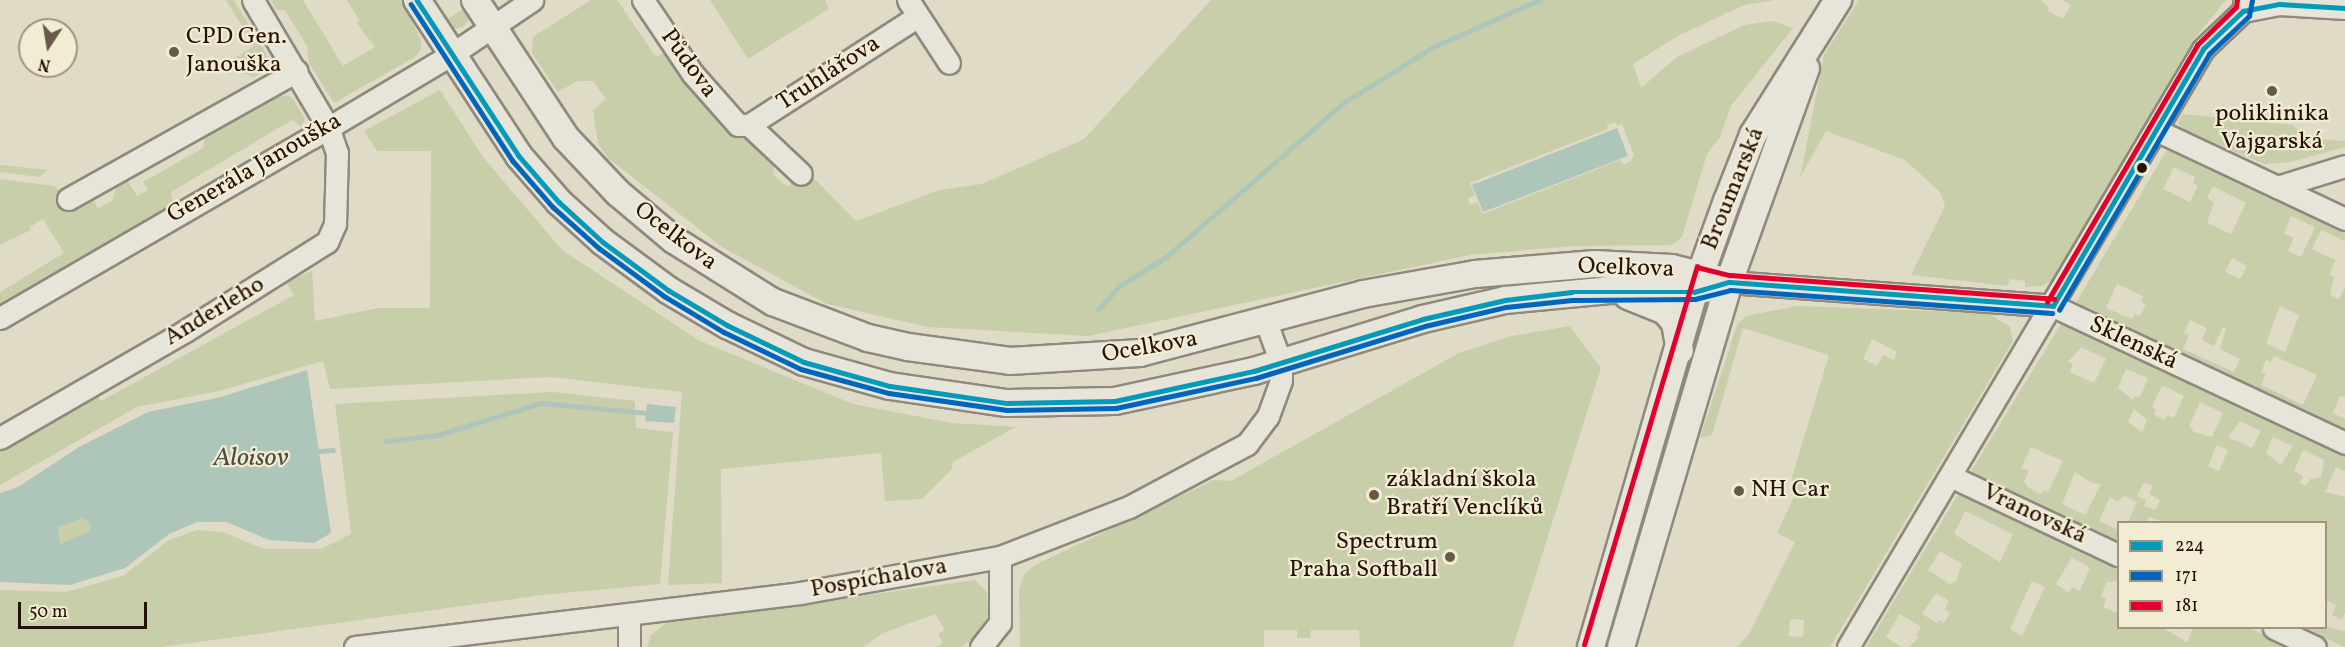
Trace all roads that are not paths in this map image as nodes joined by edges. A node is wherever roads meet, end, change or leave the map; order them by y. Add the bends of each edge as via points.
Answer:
1 (253, 0) edge
2 (417, 0) edge
3 (475, 0) edge
4 (532, 0) edge
5 (642, 0) edge
6 (1838, 0) edge
7 (2244, 5) edge
8 (913, 8) edge
9 (2345, 8) edge
10 (500, 22) junction
11 (1821, 25) junction
12 (452, 54) junction
13 (949, 63) dead end
14 (297, 71) junction
15 (743, 125) junction
16 (328, 127) junction
17 (2156, 130) junction
18 (2345, 166) edge
19 (801, 174) dead end
20 (2277, 187) junction
21 (68, 200) dead end
22 (2345, 219) edge
23 (1729, 282) junction
24 (1698, 283) junction
25 (1610, 290) junction
26 (2053, 306) junction
27 (0, 318) edge
28 (1266, 322) junction
29 (1680, 351) junction
30 (1281, 363) junction
31 (0, 438) edge
32 (2345, 443) edge
33 (1950, 476) junction
34 (2117, 555) edge
35 (1000, 558) junction
36 (1604, 607) junction
37 (629, 614) junction
38 (1638, 618) junction
39 (2278, 629) edge
40 (354, 647) edge
41 (629, 647) edge
42 (981, 647) edge
43 (1591, 647) edge
44 (1621, 647) edge
45 (1848, 647) edge
46 (2315, 647) edge

1 - 14 street, Anderleho
2 - 12 street, Ocelkova
3 - 10 street, Ocelkova
4 - 10 street, Generála Janouška
5 - 15 street, Půdova via 693,74
6 - 11 street, Broumarská
7 - 9 street
7 - 17 street via 2203,49
8 - 13 street
8 - 15 street, Truhlářova
10 - 12 street, Generála Janouška
10 - 28 street, Ocelkova via 567,138 618,193 674,240 727,276 820,321 908,347 1045,362 1140,354
11 - 23 street, Broumarská
11 - 24 street, Broumarská via 1753,135
12 - 16 street, Generála Janouška
12 - 30 street, Ocelkova via 519,156 559,202 603,242 698,307 804,362 869,381 951,397 1066,405 1165,392
14 - 16 street, Anderleho
14 - 21 street
15 - 19 street, Půdova
16 - 27 street, Generála Janouška
16 - 31 street, Anderleho via 337,153 335,224 327,242 185,331
17 - 20 street
17 - 26 street
18 - 20 street
20 - 22 street
23 - 24 street, Ocelkova
23 - 26 street, Sklenská
23 - 38 street, Broumarská
24 - 25 street, Ocelkova
24 - 28 street, Ocelkova via 1594,264 1474,274 1363,294
24 - 29 street, Broumarská
25 - 29 street via 1665,311 1674,323
25 - 30 street, Ocelkova via 1505,300 1423,319
26 - 32 street, Sklenská
26 - 33 street
28 - 30 street, Pospíchalova
29 - 36 street, Broumarská
30 - 35 street, Pospíchalova via 1281,380 1268,416 1260,432 1239,450 1129,507
33 - 34 street, Vranovská
33 - 45 street
35 - 37 street, Pospíchalova via 800,593
35 - 42 street via 1000,623
36 - 38 street
36 - 43 street, Broumarská
37 - 40 street, Pospíchalova
37 - 41 street
38 - 44 street, Broumarská
39 - 46 street

